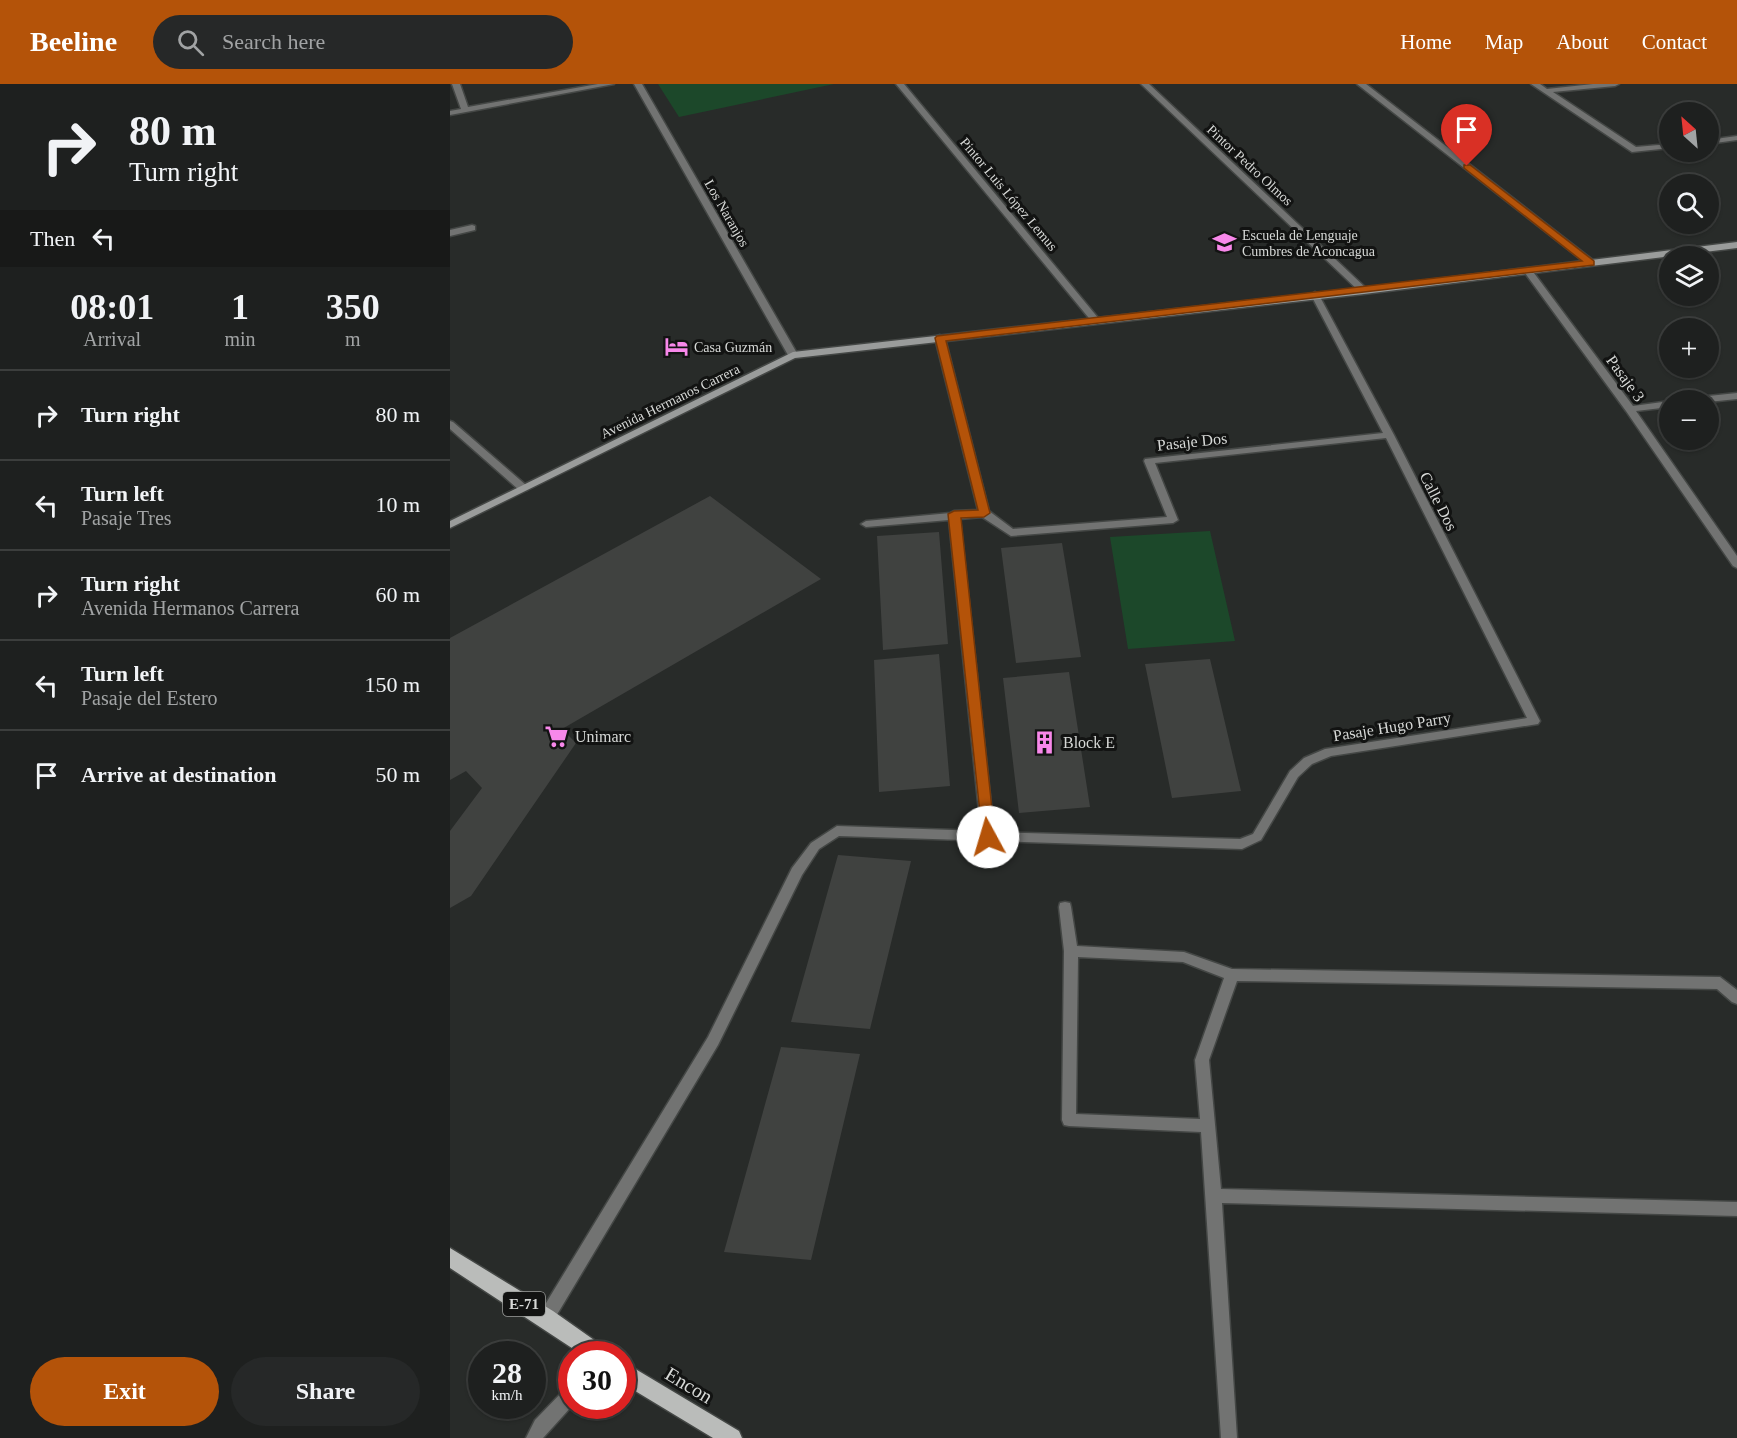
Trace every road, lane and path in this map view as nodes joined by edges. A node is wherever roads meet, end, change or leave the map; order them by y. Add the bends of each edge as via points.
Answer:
1 (456, 84) edge
2 (610, 84) edge
3 (639, 84) edge
4 (900, 84) edge
5 (1145, 84) edge
6 (1361, 84) edge
7 (1535, 84) edge
8 (1615, 84) edge
9 (1545, 91) junction
10 (465, 110) junction
11 (450, 113) edge
12 (1737, 138) edge
13 (1719, 140) edge
14 (1659, 147) edge
15 (472, 228) dead end
16 (450, 233) edge
17 (1737, 245) edge
18 (1591, 263) junction
19 (1528, 271) junction
20 (1364, 291) junction
21 (1315, 295) junction
22 (1096, 321) junction
23 (940, 338) junction
24 (793, 356) junction
25 (1737, 396) edge
26 (1719, 398) edge
27 (1659, 405) edge
28 (1630, 409) junction
29 (450, 424) edge
30 (1389, 435) junction
31 (523, 488) junction
32 (984, 513) junction
33 (954, 514) junction
34 (866, 524) dead end
35 (450, 525) edge
36 (1737, 564) edge
37 (1534, 721) joint
38 (988, 837) junction
39 (1065, 907) dead end
40 (1071, 951) junction
41 (1232, 975) junction
42 (1737, 998) edge
43 (1208, 1126) junction
44 (1214, 1196) junction
45 (1737, 1209) edge
46 (450, 1257) edge
47 (546, 1318) junction
48 (579, 1341) edge
49 (636, 1380) edge
50 (558, 1408) edge
51 (534, 1438) edge
52 (732, 1438) edge
53 (1229, 1438) edge

1 - 10 street
2 - 10 street
3 - 24 street, Los Naranjos
4 - 22 street, Pintor Luis López Lemus
5 - 20 street, Pintor Pedro Olmos
6 - 18 street
7 - 9 street
8 - 9 street
9 - 14 street via 1635,150
10 - 11 street
12 - 13 street
15 - 16 street
17 - 18 street, Avenida Hermanos Carrera
18 - 19 street, Avenida Hermanos Carrera
19 - 20 street, Avenida Hermanos Carrera
19 - 28 street, Pasaje 3
20 - 21 street, Avenida Hermanos Carrera
21 - 22 street, Avenida Hermanos Carrera
21 - 30 street, Calle Dos
22 - 23 street, Avenida Hermanos Carrera
23 - 24 street, Avenida Hermanos Carrera
23 - 32 street
24 - 31 street, Avenida Hermanos Carrera
25 - 26 street
27 - 28 street
28 - 36 street, Pasaje 3
29 - 31 street
30 - 32 street, Pasaje Dos via 1149,461 1173,520 1011,532
30 - 37 street, Calle Dos
31 - 35 street, Avenida Hermanos Carrera
32 - 33 street
33 - 34 street
33 - 38 street
37 - 38 street, Pasaje Hugo Parry via 1329,752 1308,761 1294,774 1257,837 1242,844
38 - 47 street, Pasaje Hugo Parry via 837,831 815,846 797,872 713,1041
39 - 40 street
40 - 41 street via 1184,957
40 - 43 street via 1069,1120
41 - 42 street via 1720,983
41 - 43 street via 1202,1060
43 - 44 street
44 - 45 street
44 - 53 street
46 - 47 main road, E-71
47 - 48 main road, E-71
49 - 52 main road, Encon
50 - 51 street

